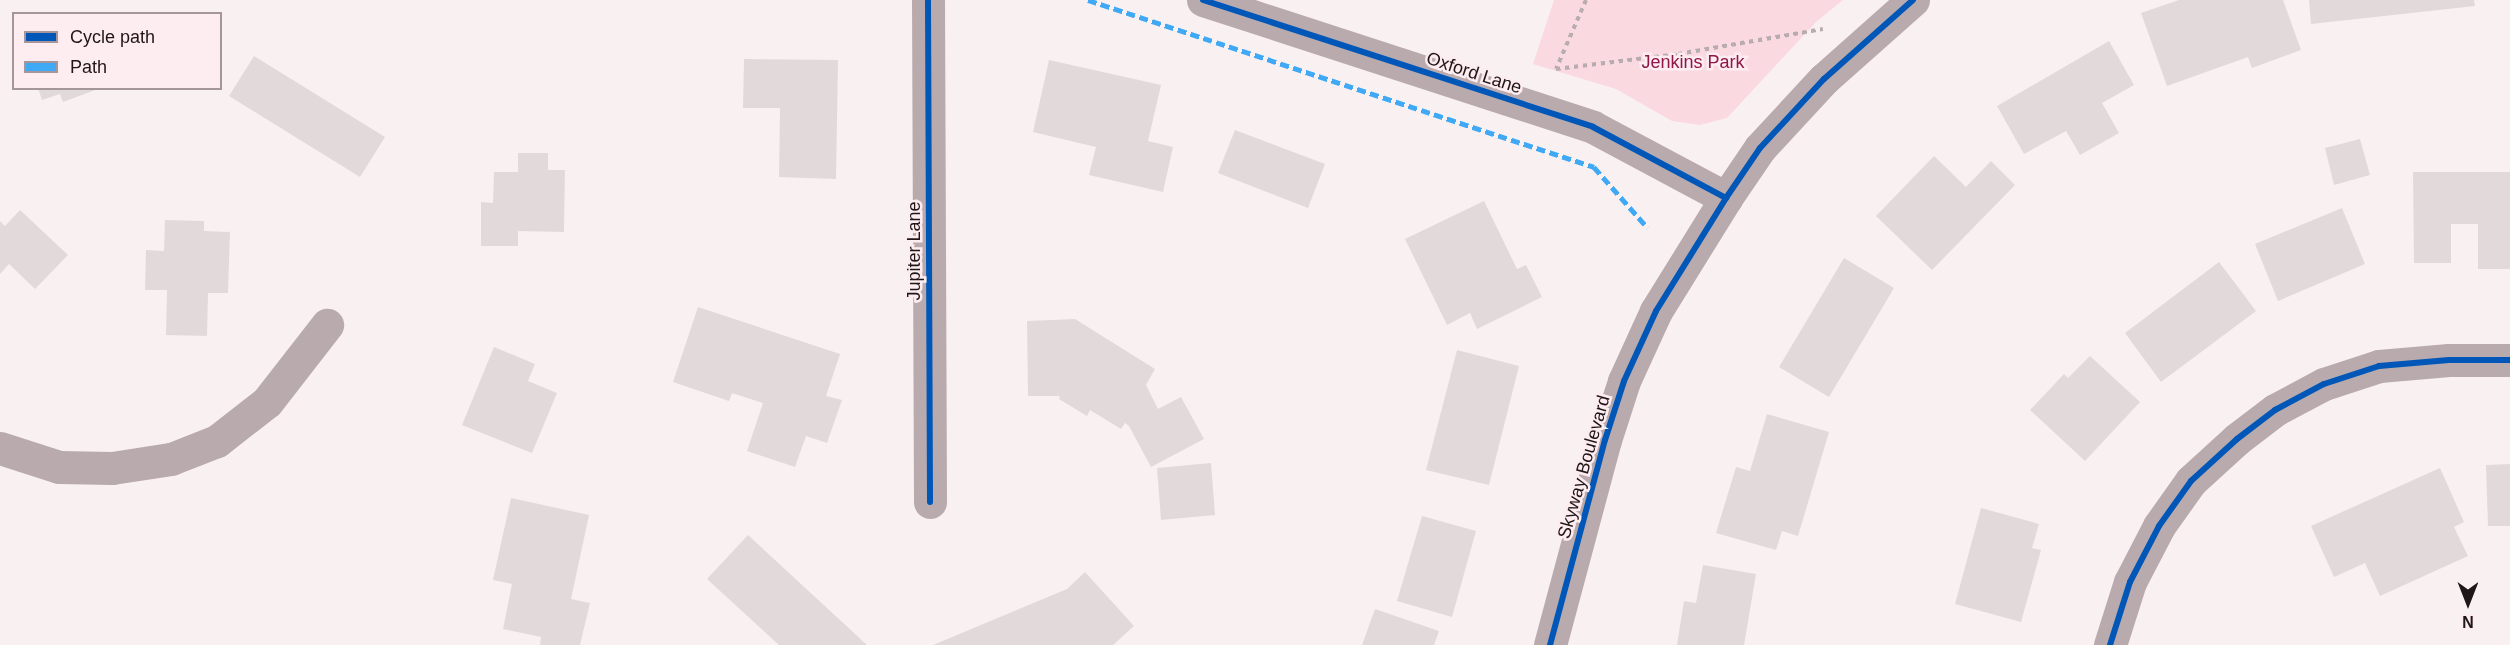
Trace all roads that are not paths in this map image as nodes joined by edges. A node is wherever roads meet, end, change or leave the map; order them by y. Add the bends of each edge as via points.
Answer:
1 (928, 0) edge
2 (1203, 0) edge
3 (1913, 0) edge
4 (1726, 198) junction
5 (327, 325) dead end
6 (2510, 360) edge
7 (0, 448) edge
8 (930, 502) dead end
9 (1550, 645) edge
10 (2110, 645) edge

1 - 8 street, Jupiter Lane
2 - 4 street, Oxford Lane via 1593,127
3 - 4 street, Skyway Boulevard via 1824,79 1760,148
4 - 9 street, Skyway Boulevard via 1656,311 1624,381
5 - 7 street via 267,402 217,441 171,459 112,468 59,467
6 - 10 street via 2379,366 2324,384 2275,410 2192,482 2159,526 2130,582

